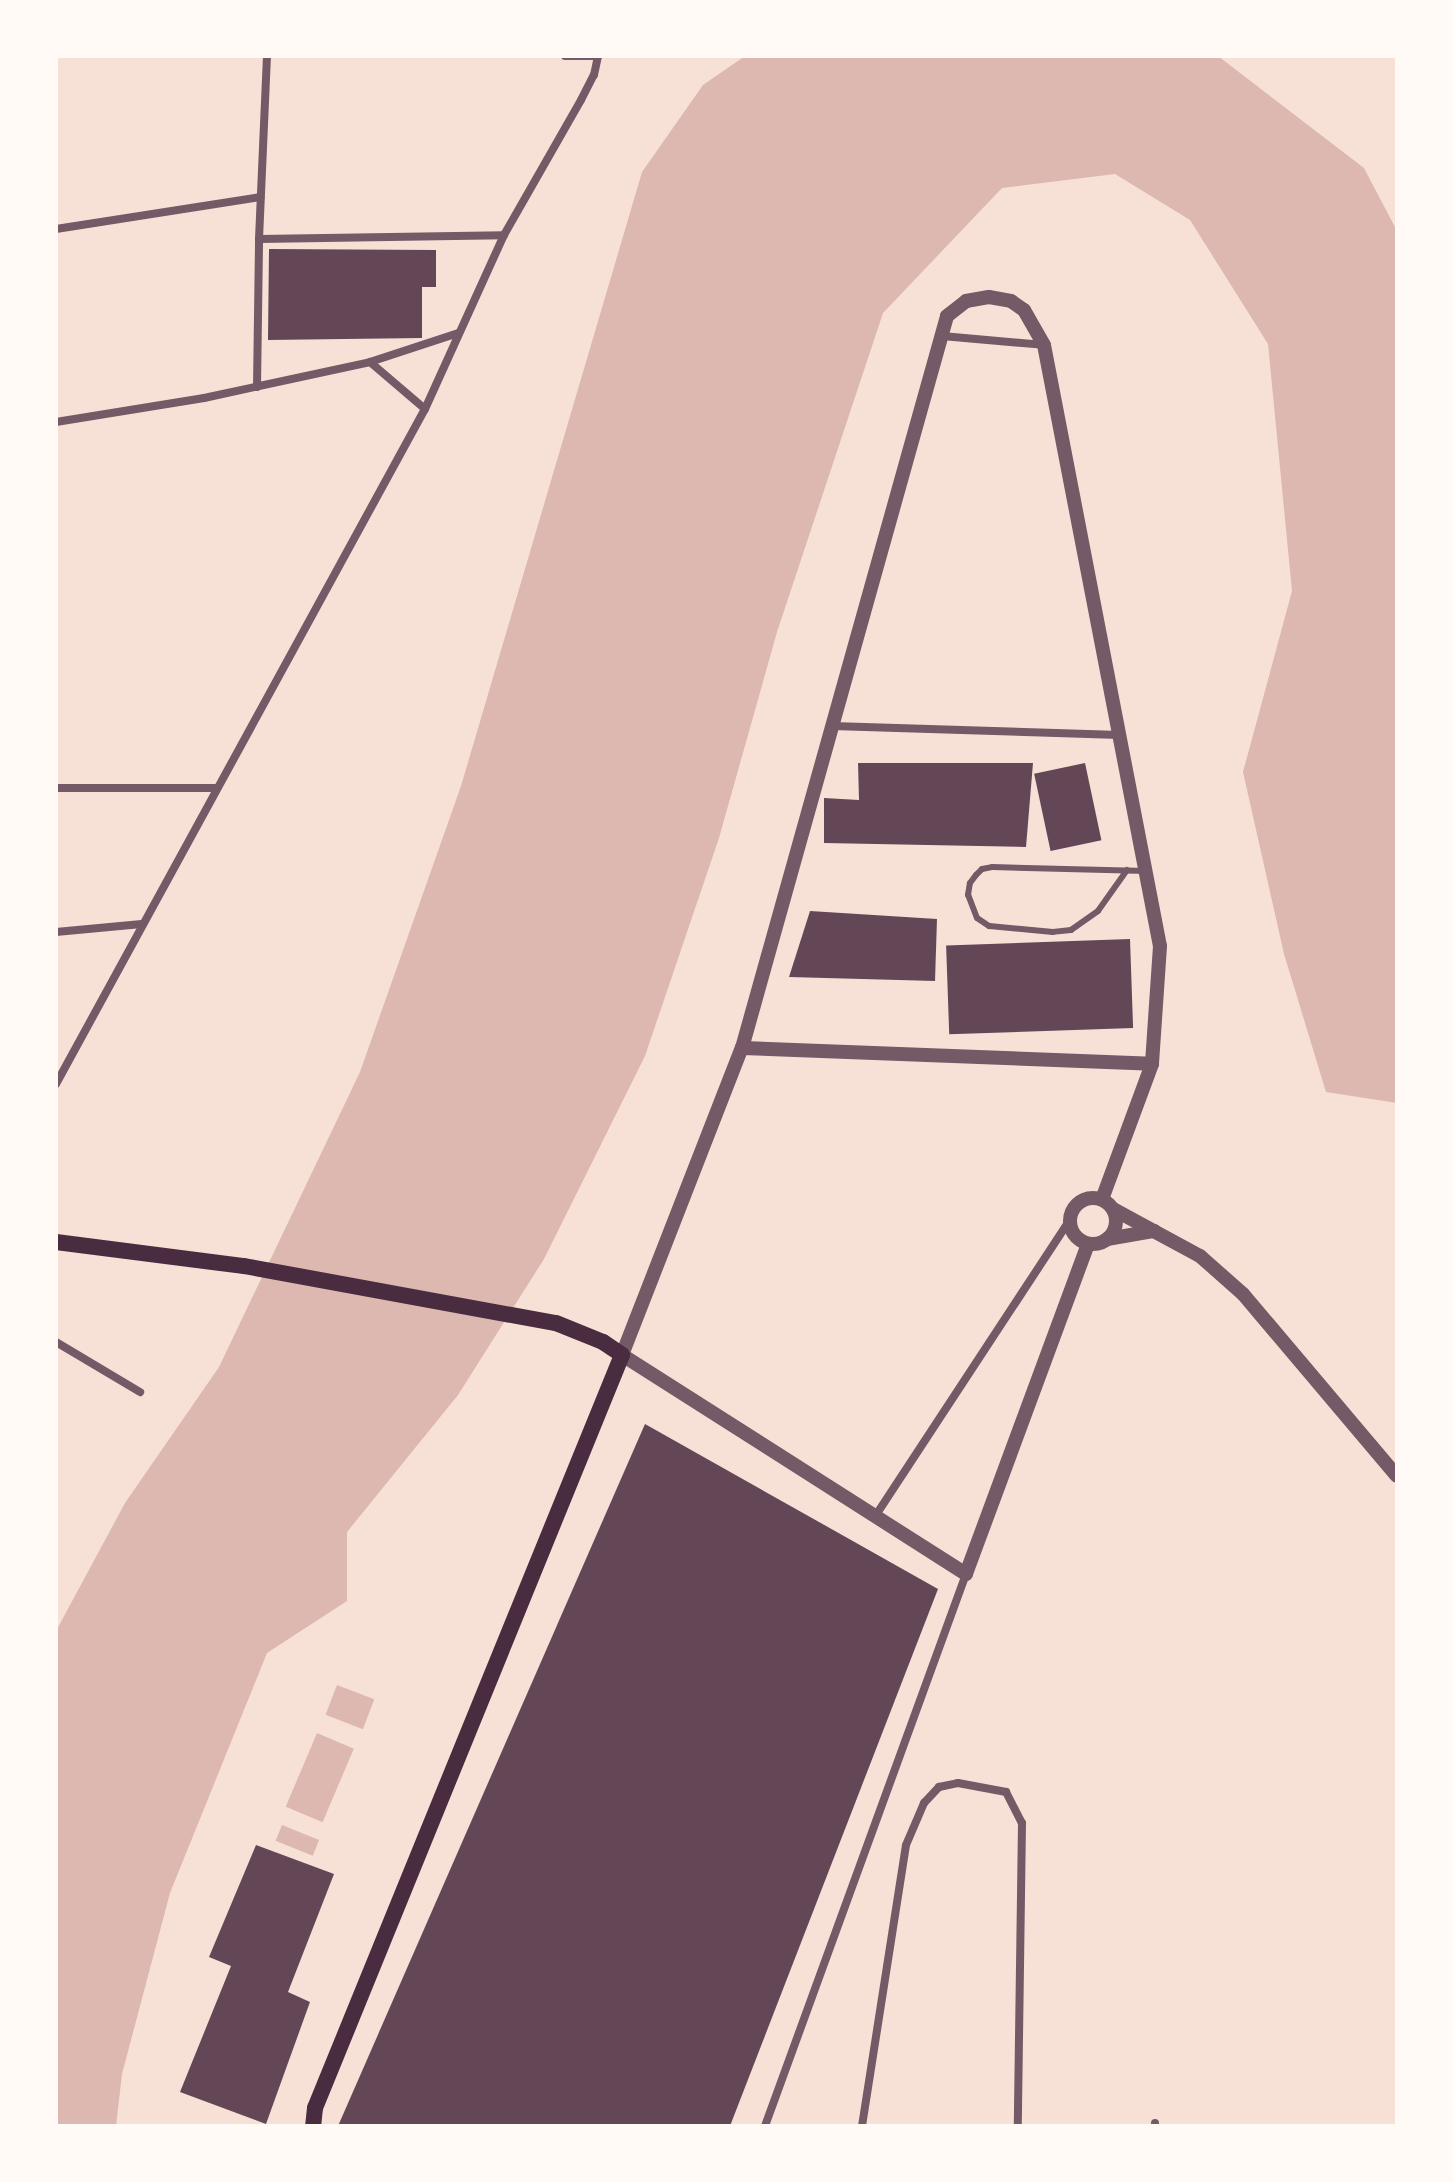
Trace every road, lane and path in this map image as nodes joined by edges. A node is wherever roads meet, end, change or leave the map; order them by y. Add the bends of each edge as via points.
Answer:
1 (267, 56) edge
2 (565, 56) edge
3 (598, 56) edge
4 (261, 197) junction
5 (56, 229) edge
6 (504, 235) junction
7 (259, 239) junction
8 (458, 333) junction
9 (942, 336) junction
10 (1044, 345) junction
11 (370, 362) junction
12 (257, 387) junction
13 (425, 409) junction
14 (56, 422) edge
15 (832, 726) junction
16 (1121, 735) junction
17 (56, 788) edge
18 (214, 788) junction
19 (1127, 870) junction
20 (1146, 871) junction
21 (142, 924) junction
22 (56, 932) edge
23 (742, 1048) junction
24 (1152, 1064) junction
25 (56, 1084) edge
26 (1107, 1204) junction
27 (1069, 1221) junction
28 (1154, 1231) junction
29 (1107, 1239) junction
30 (56, 1242) edge
31 (1088, 1244) junction
32 (56, 1342) edge
33 (622, 1355) junction
34 (140, 1392) dead end
35 (1397, 1476) edge
36 (876, 1515) junction
37 (966, 1574) junction
38 (313, 2126) edge
39 (765, 2126) edge
40 (862, 2126) edge
41 (1018, 2126) edge

1 - 4 street
2 - 3 street
3 - 6 street via 581,100
4 - 5 street
4 - 7 street
6 - 7 street
6 - 8 street
7 - 12 street
8 - 11 street
8 - 13 street
9 - 10 street
9 - 10 street via 955,307 989,297 1024,310
9 - 15 street
10 - 16 street
11 - 12 street
11 - 13 street
12 - 14 street
13 - 18 street
15 - 16 street
15 - 23 street
16 - 20 street
17 - 18 street
18 - 21 street
19 - 19 lane via 982,869 970,883 971,908 989,926 1071,930 1098,911
19 - 20 lane
20 - 24 street via 1160,946
21 - 22 street
21 - 25 street
23 - 24 street
23 - 33 street
24 - 26 street
26 - 27 street via 1080,1201
26 - 28 street
26 - 29 street via 1116,1224
27 - 31 street via 1074,1235
27 - 36 street
28 - 29 street
28 - 35 street via 1200,1256 1243,1294
29 - 31 street
30 - 33 main road via 244,1266 556,1323
31 - 37 street
32 - 34 street
33 - 36 street
33 - 38 main road via 315,2108
36 - 37 street
37 - 39 street
40 - 41 street via 906,1845 924,1803 939,1787 958,1783 1006,1792 1022,1823

